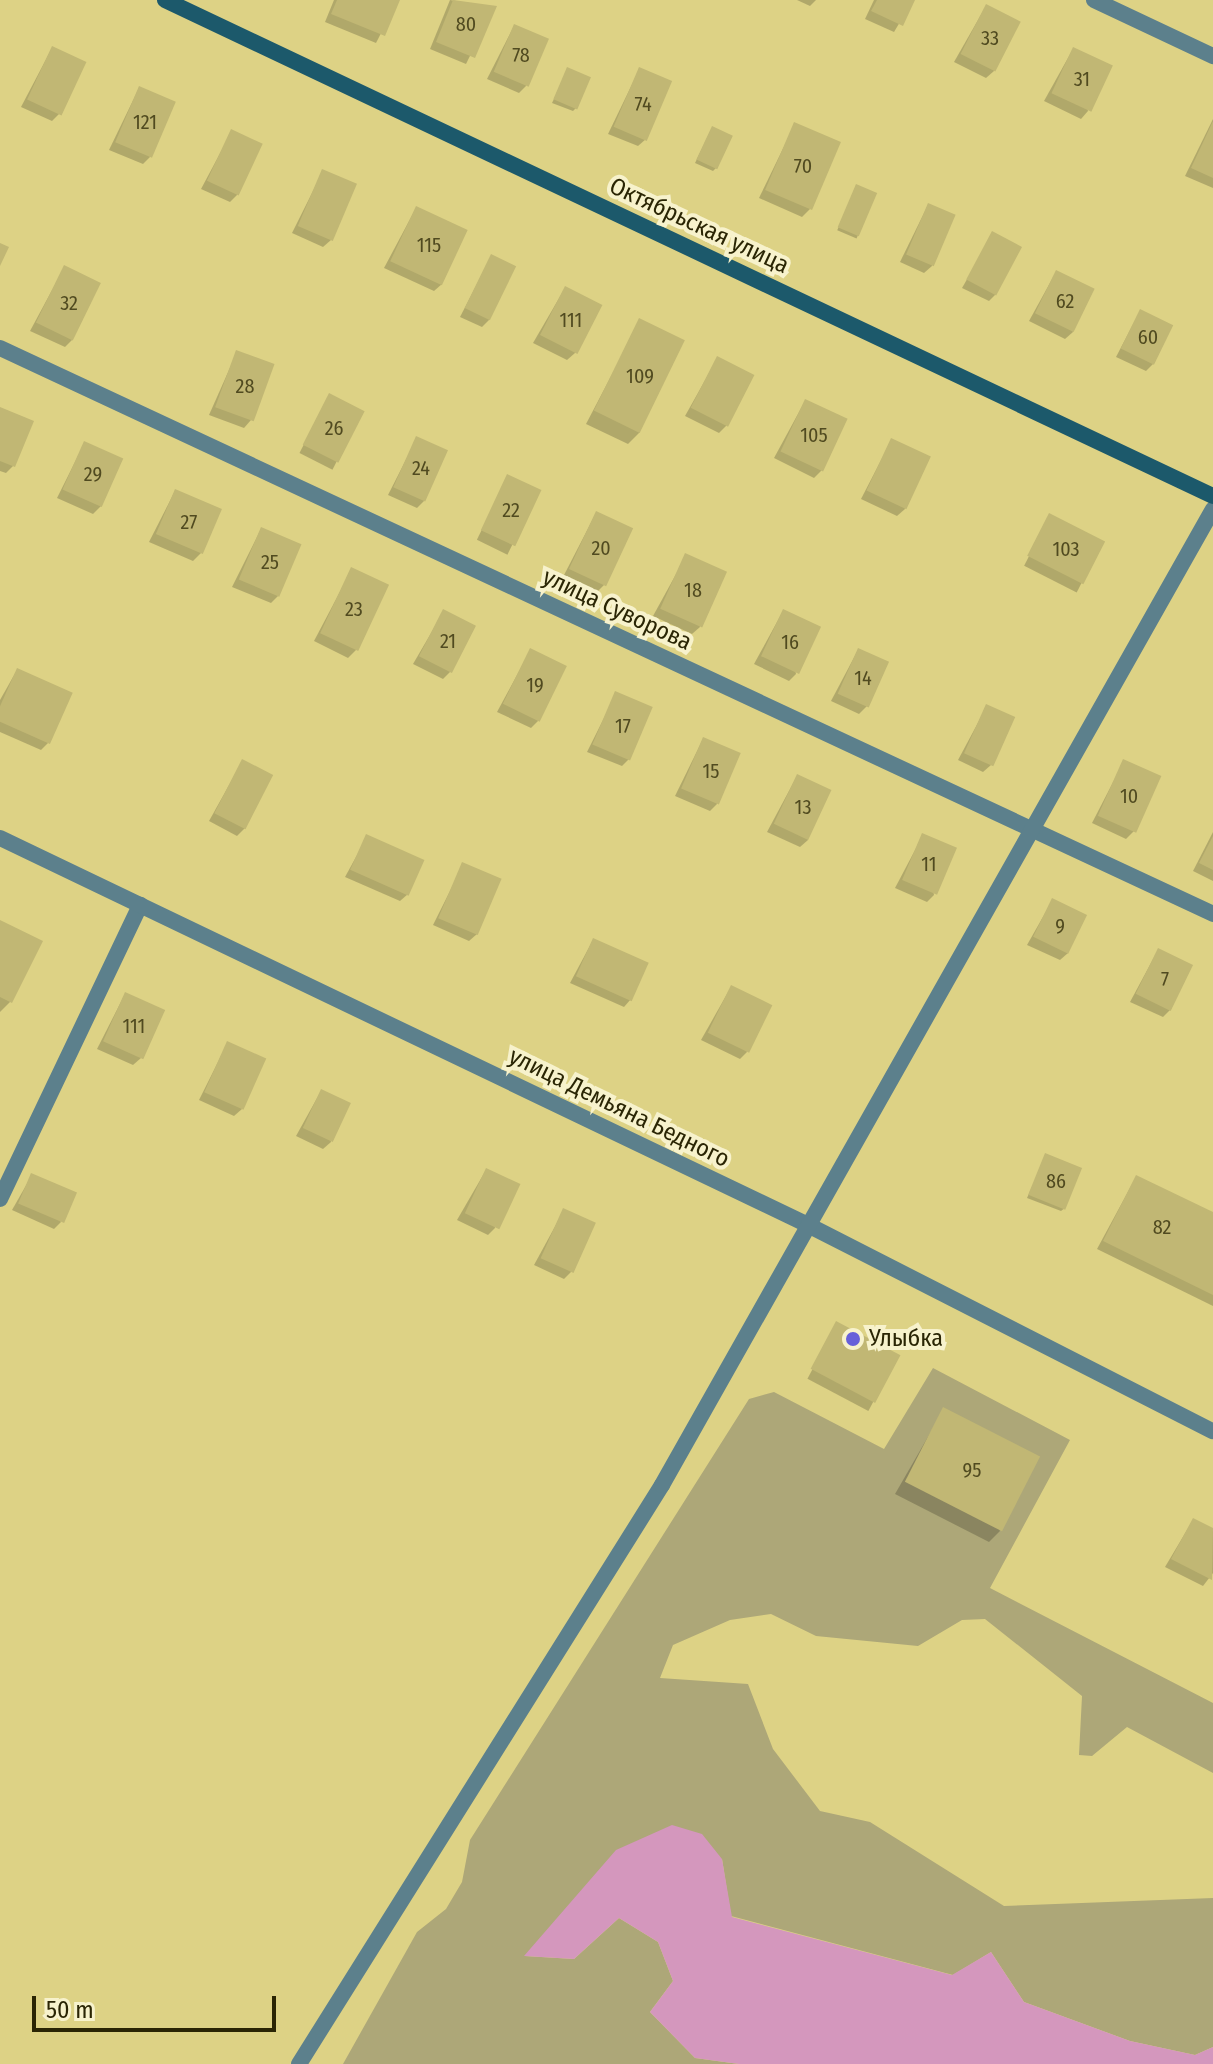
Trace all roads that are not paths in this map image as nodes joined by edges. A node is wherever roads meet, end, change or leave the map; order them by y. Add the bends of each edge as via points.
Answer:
1 (165, 0) edge
2 (1094, 0) edge
3 (1213, 56) edge
4 (0, 348) edge
5 (1213, 496) edge
6 (1213, 509) edge
7 (1032, 830) junction
8 (0, 838) edge
9 (140, 905) junction
10 (1213, 914) edge
11 (0, 1199) edge
12 (808, 1225) junction
13 (1213, 1431) edge
14 (299, 2064) edge

1 - 5 street, Октябрьская улица
2 - 3 street
4 - 7 street, улица Суворова
6 - 7 street
7 - 10 street, улица Суворова
7 - 12 street
8 - 9 street, улица Демьяна Бедного
9 - 11 street
9 - 12 street, улица Демьяна Бедного
12 - 13 street, улица Демьяна Бедного
12 - 14 street via 662,1485

